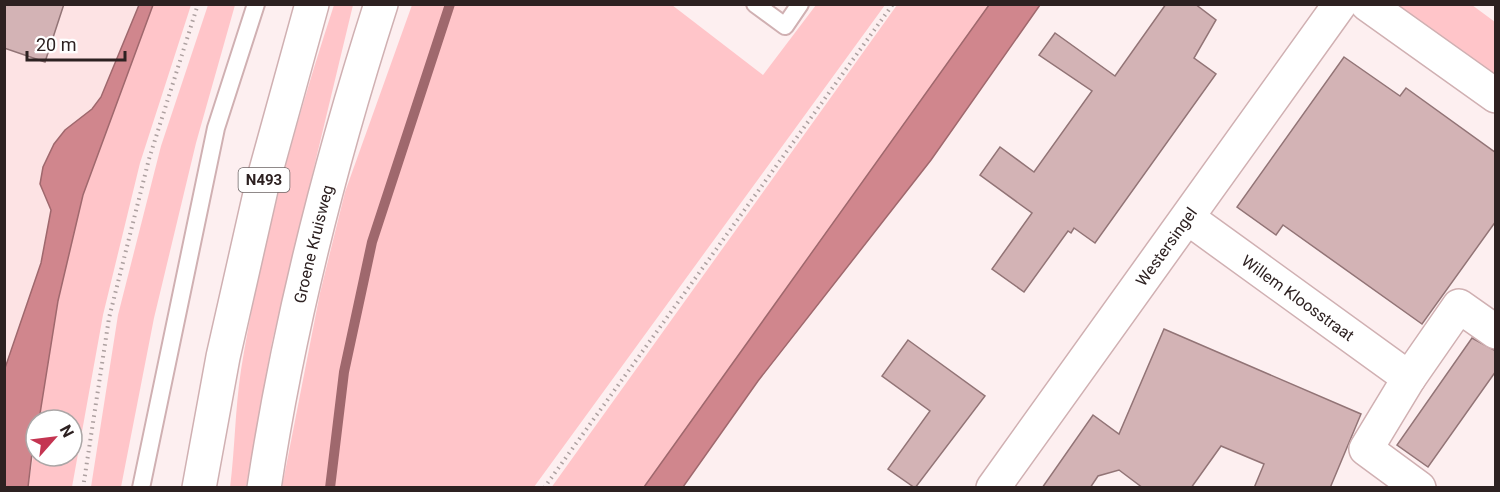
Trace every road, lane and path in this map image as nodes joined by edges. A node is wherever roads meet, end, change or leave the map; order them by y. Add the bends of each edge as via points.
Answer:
1 (198, 4) edge
2 (256, 4) edge
3 (312, 4) edge
4 (381, 4) edge
5 (755, 4) edge
6 (800, 4) edge
7 (893, 4) edge
8 (1340, 4) edge
9 (1367, 4) edge
10 (1496, 96) edge
11 (1188, 218) junction
12 (1496, 332) edge
13 (1409, 378) junction
14 (82, 488) edge
15 (141, 488) edge
16 (200, 488) edge
17 (264, 488) edge
18 (544, 488) edge
19 (993, 488) edge
20 (1419, 488) edge

1 - 14 path via 148,159 109,318
2 - 15 lane via 216,128
3 - 16 street, N493 via 262,185 223,357
4 - 17 street, Groene Kruisweg via 336,148 278,391
5 - 6 lane via 785,26
7 - 18 path
8 - 11 street, Westersingel
9 - 10 street
11 - 13 street, Willem Kloosstraat
11 - 19 street, Westersingel
12 - 13 street via 1460,306
13 - 20 street via 1366,449

